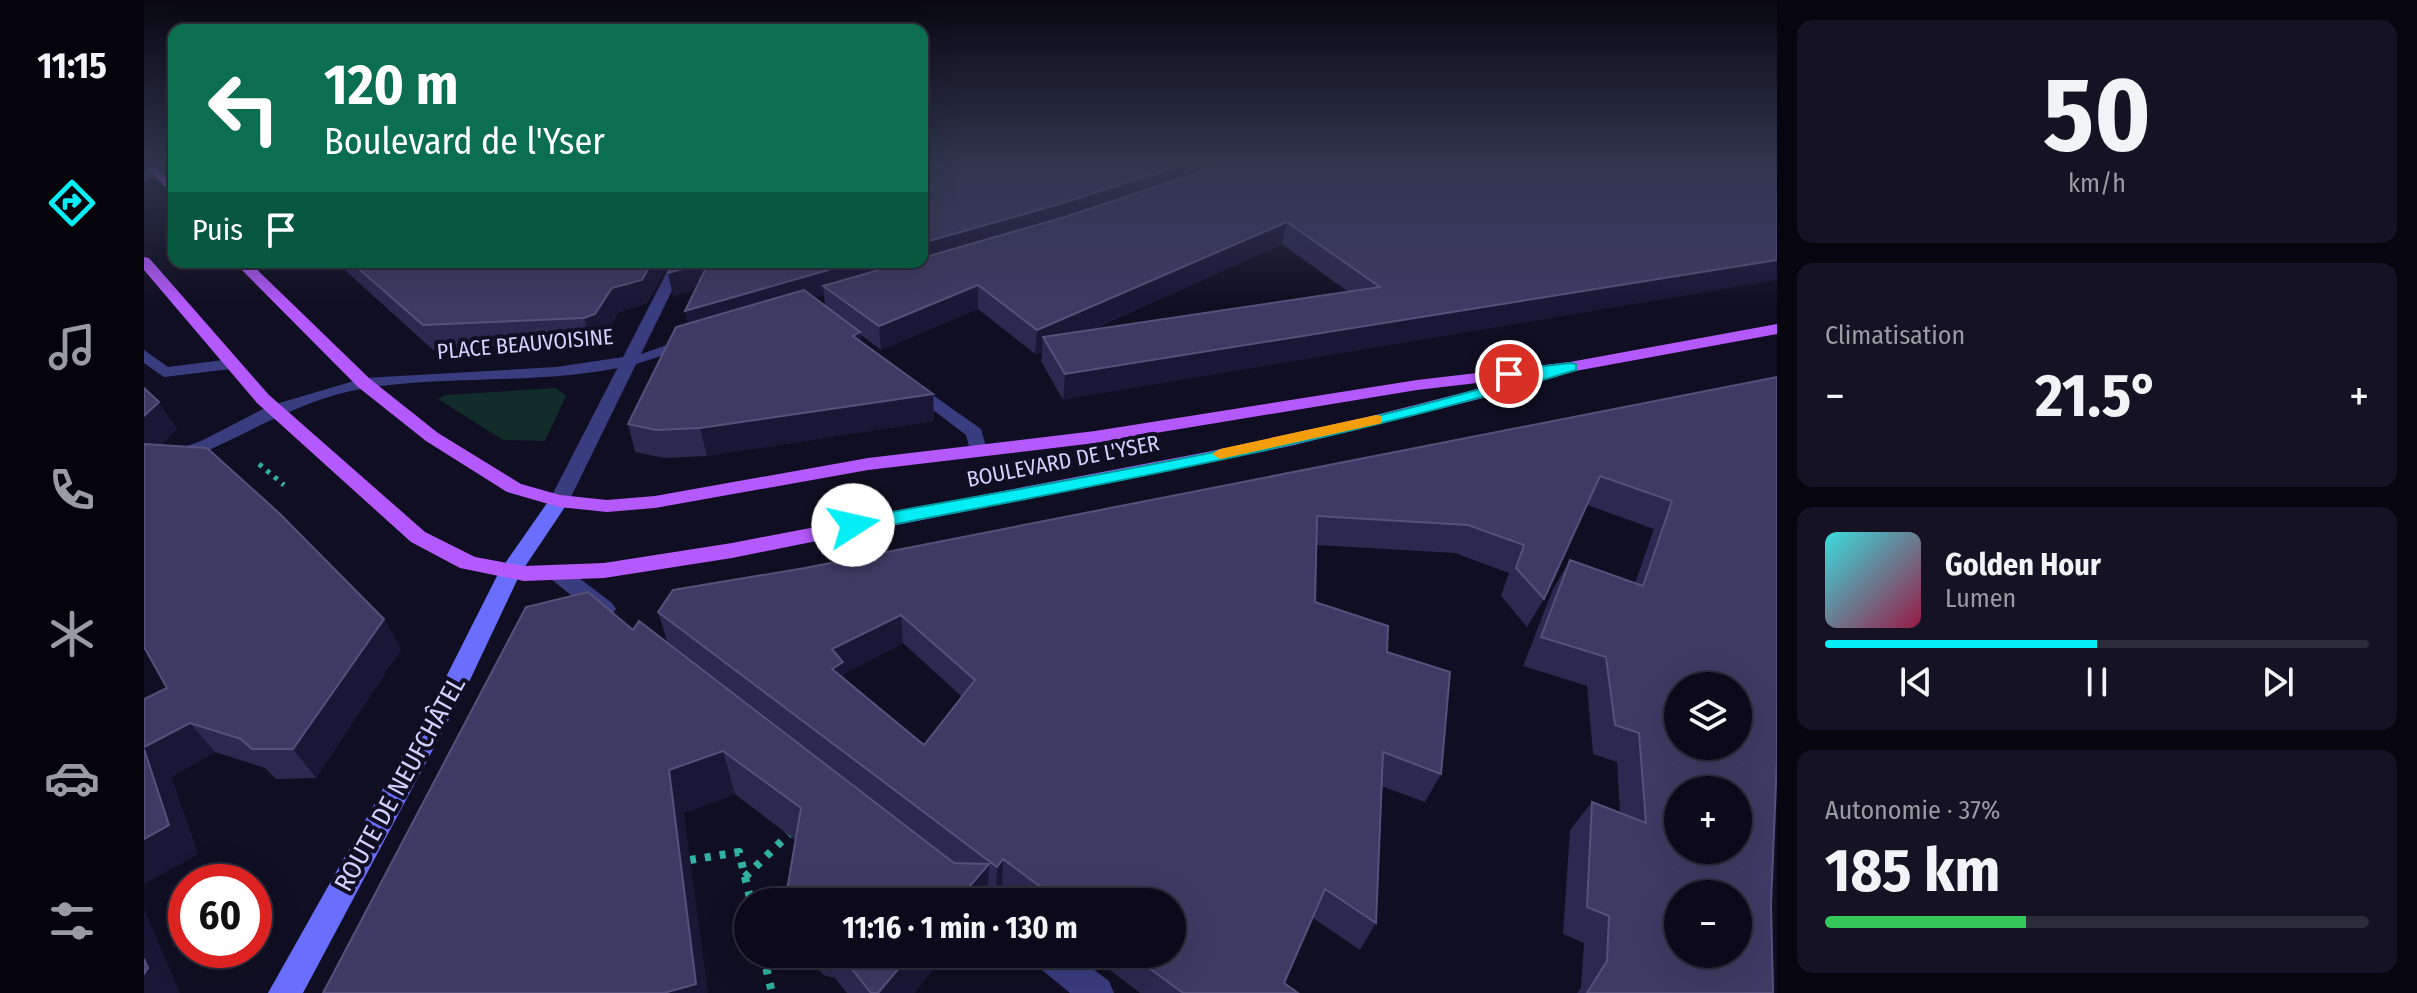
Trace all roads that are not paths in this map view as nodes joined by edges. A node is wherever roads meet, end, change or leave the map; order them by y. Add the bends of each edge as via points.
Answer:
1 (144, 261) edge
2 (247, 268) edge
3 (676, 268) edge
4 (1777, 329) edge
5 (712, 336) edge
6 (144, 355) edge
7 (630, 361) junction
8 (231, 364) junction
9 (1570, 367) junction
10 (893, 371) edge
11 (364, 383) junction
12 (275, 410) junction
13 (978, 450) junction
14 (144, 468) edge
15 (559, 501) junction
16 (510, 572) junction
17 (559, 574) junction
18 (629, 628) edge
19 (1065, 968) edge
20 (285, 993) edge
21 (1097, 993) edge

1 - 8 main road
2 - 11 main road
3 - 7 street
4 - 9 main road, BOULEVARD DE L'YSER
5 - 7 street
6 - 8 street via 164,372
7 - 11 street, PLACE BEAUVOISINE via 556,372
7 - 15 street, PLACE BEAUVOISINE
8 - 12 main road
9 - 13 main road, BOULEVARD DE L'YSER
9 - 17 main road, BOULEVARD DE L'YSER via 1445,405 1104,479 649,563
10 - 13 street via 975,433
11 - 12 street, PLACE BEAUVOISINE
11 - 15 main road via 488,474
12 - 14 street, PLACE BEAUVOISINE via 208,445
12 - 16 main road via 430,546 475,565
13 - 15 main road, BOULEVARD DE L'YSER via 607,506
15 - 16 main road, PLACE BEAUVOISINE
16 - 17 main road
16 - 20 main road, ROUTE DE NEUFCHÂTEL via 456,682
17 - 18 street
19 - 21 street

